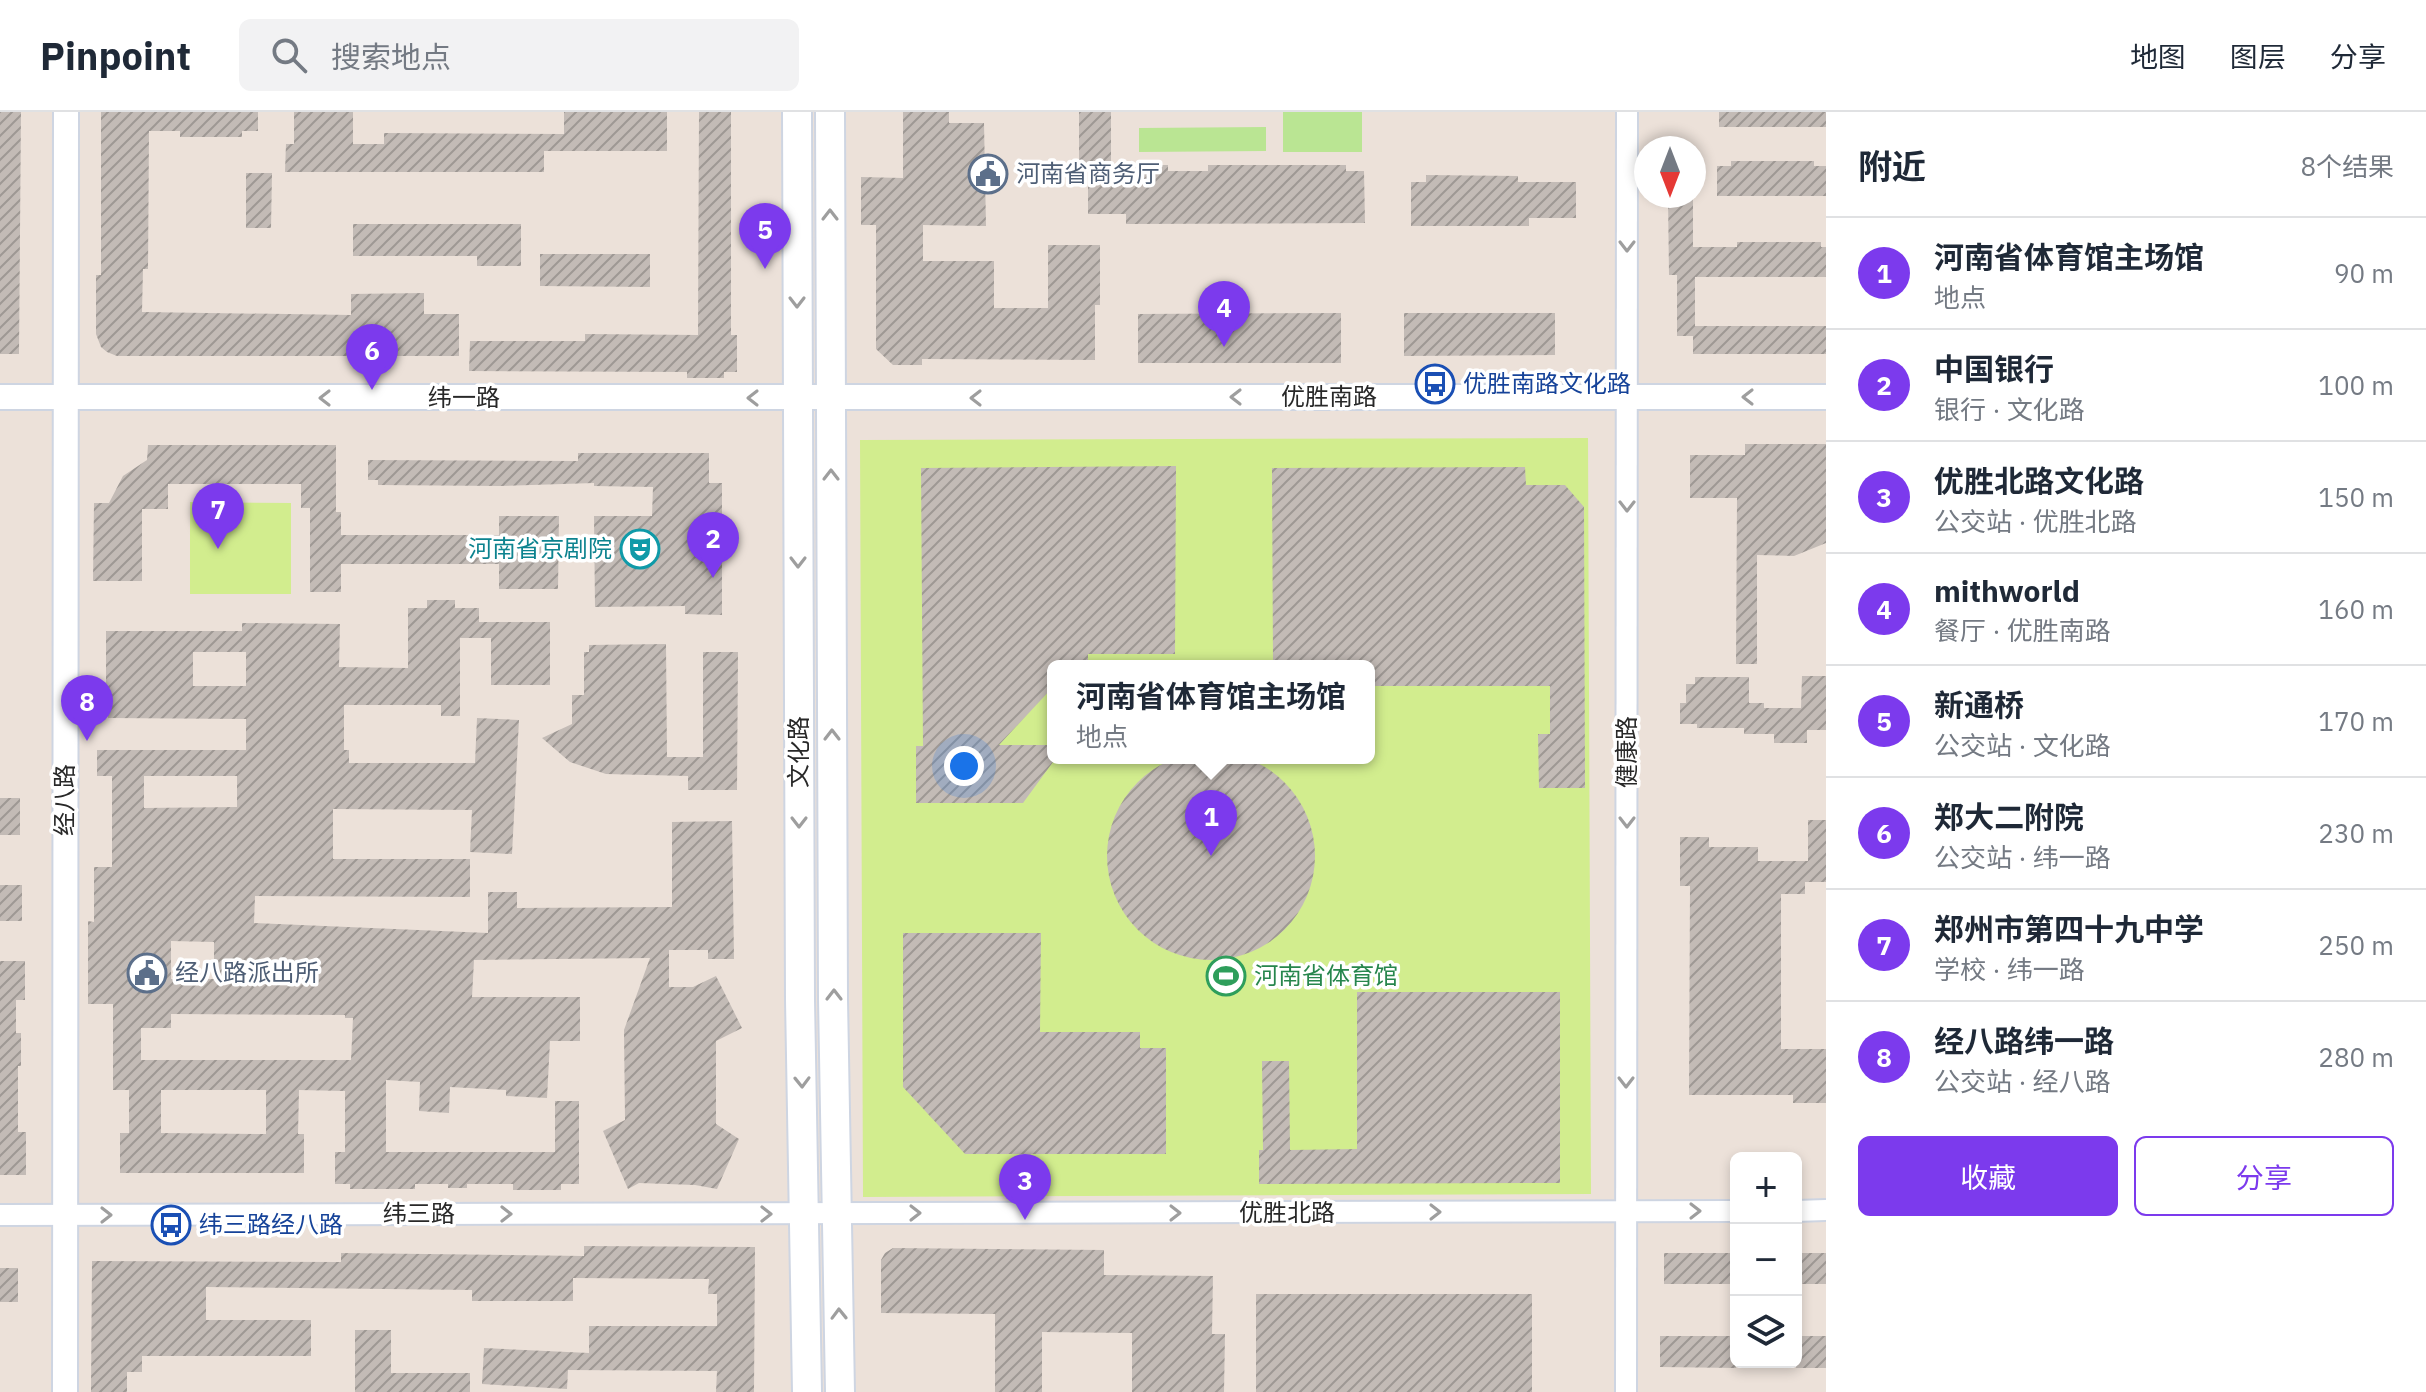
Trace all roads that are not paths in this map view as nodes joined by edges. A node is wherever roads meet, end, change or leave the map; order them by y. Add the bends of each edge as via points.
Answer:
1 (66, 112) edge
2 (797, 112) edge
3 (830, 112) edge
4 (1627, 112) edge
5 (0, 397) edge
6 (65, 397) junction
7 (1627, 397) junction
8 (1826, 397) edge
9 (798, 398) junction
10 (831, 398) junction
11 (1826, 1210) edge
12 (1730, 1211) edge
13 (1802, 1211) edge
14 (1626, 1212) junction
15 (804, 1213) junction
16 (837, 1213) junction
17 (0, 1215) edge
18 (65, 1215) junction
19 (65, 1392) edge
20 (807, 1392) edge
21 (840, 1392) edge
22 (1626, 1392) edge

1 - 6 street, 经八路
2 -> 9 main road, 文化路
10 -> 3 main road, 文化路
4 -> 7 street, 健康路
5 - 6 street, 纬一路
9 -> 6 street, 纬一路
6 - 18 street, 经八路
8 -> 7 street, 优胜南路
7 -> 10 street, 优胜南路
7 -> 14 street, 健康路
9 - 10 street, 纬一路
9 -> 15 main road, 文化路
16 -> 10 main road, 文化路
11 - 13 street
14 -> 12 street, 优胜北路
16 -> 14 street, 优胜北路
14 - 22 street, 健康路
15 - 16 street, 纬三路
18 -> 15 street, 纬三路
15 - 20 main road, 文化路
21 -> 16 main road, 文化路
17 - 18 street, 纬三路
18 - 19 street, 经八路

